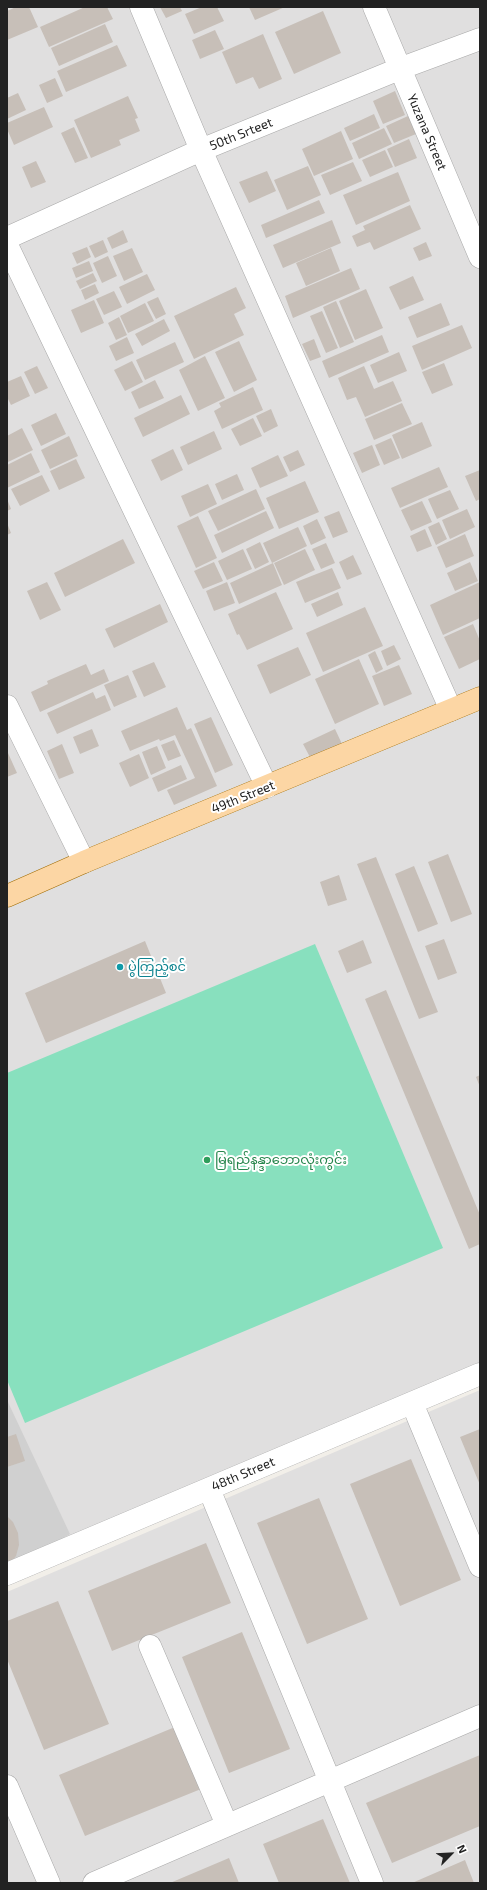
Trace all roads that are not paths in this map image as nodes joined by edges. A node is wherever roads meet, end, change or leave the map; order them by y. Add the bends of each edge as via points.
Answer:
1 (141, 7) edge
2 (374, 7) edge
3 (480, 39) edge
4 (399, 69) junction
5 (202, 150) junction
6 (7, 238) edge
7 (7, 245) edge
8 (480, 257) edge
9 (480, 698) edge
10 (7, 706) edge
11 (450, 710) junction
12 (266, 787) junction
13 (84, 862) junction
14 (7, 896) edge
15 (480, 1374) edge
16 (412, 1403) junction
17 (209, 1488) junction
18 (480, 1566) edge
19 (7, 1574) edge
20 (150, 1646) dead end
21 (480, 1716) edge
22 (330, 1781) junction
23 (7, 1786) edge
24 (227, 1826) junction
25 (49, 1883) edge
26 (94, 1883) edge
27 (372, 1883) edge

1 - 5 street
2 - 4 street, Yuzana Street
3 - 4 street, 50th Srteet
4 - 5 street, 50th Srteet
4 - 8 street, Yuzana Street
5 - 6 street, 50th Srteet
5 - 11 street
7 - 12 street
9 - 11 main road, 49th Street
10 - 13 street
11 - 12 main road, 49th Street
12 - 13 main road, 49th Street
13 - 14 main road, 49th Street
15 - 16 street, 48th Street
16 - 17 street, 48th Street
16 - 18 street
17 - 19 street, 48th Street
17 - 22 street
20 - 24 street
21 - 22 street
22 - 24 street
22 - 27 street
23 - 25 street
24 - 26 street

